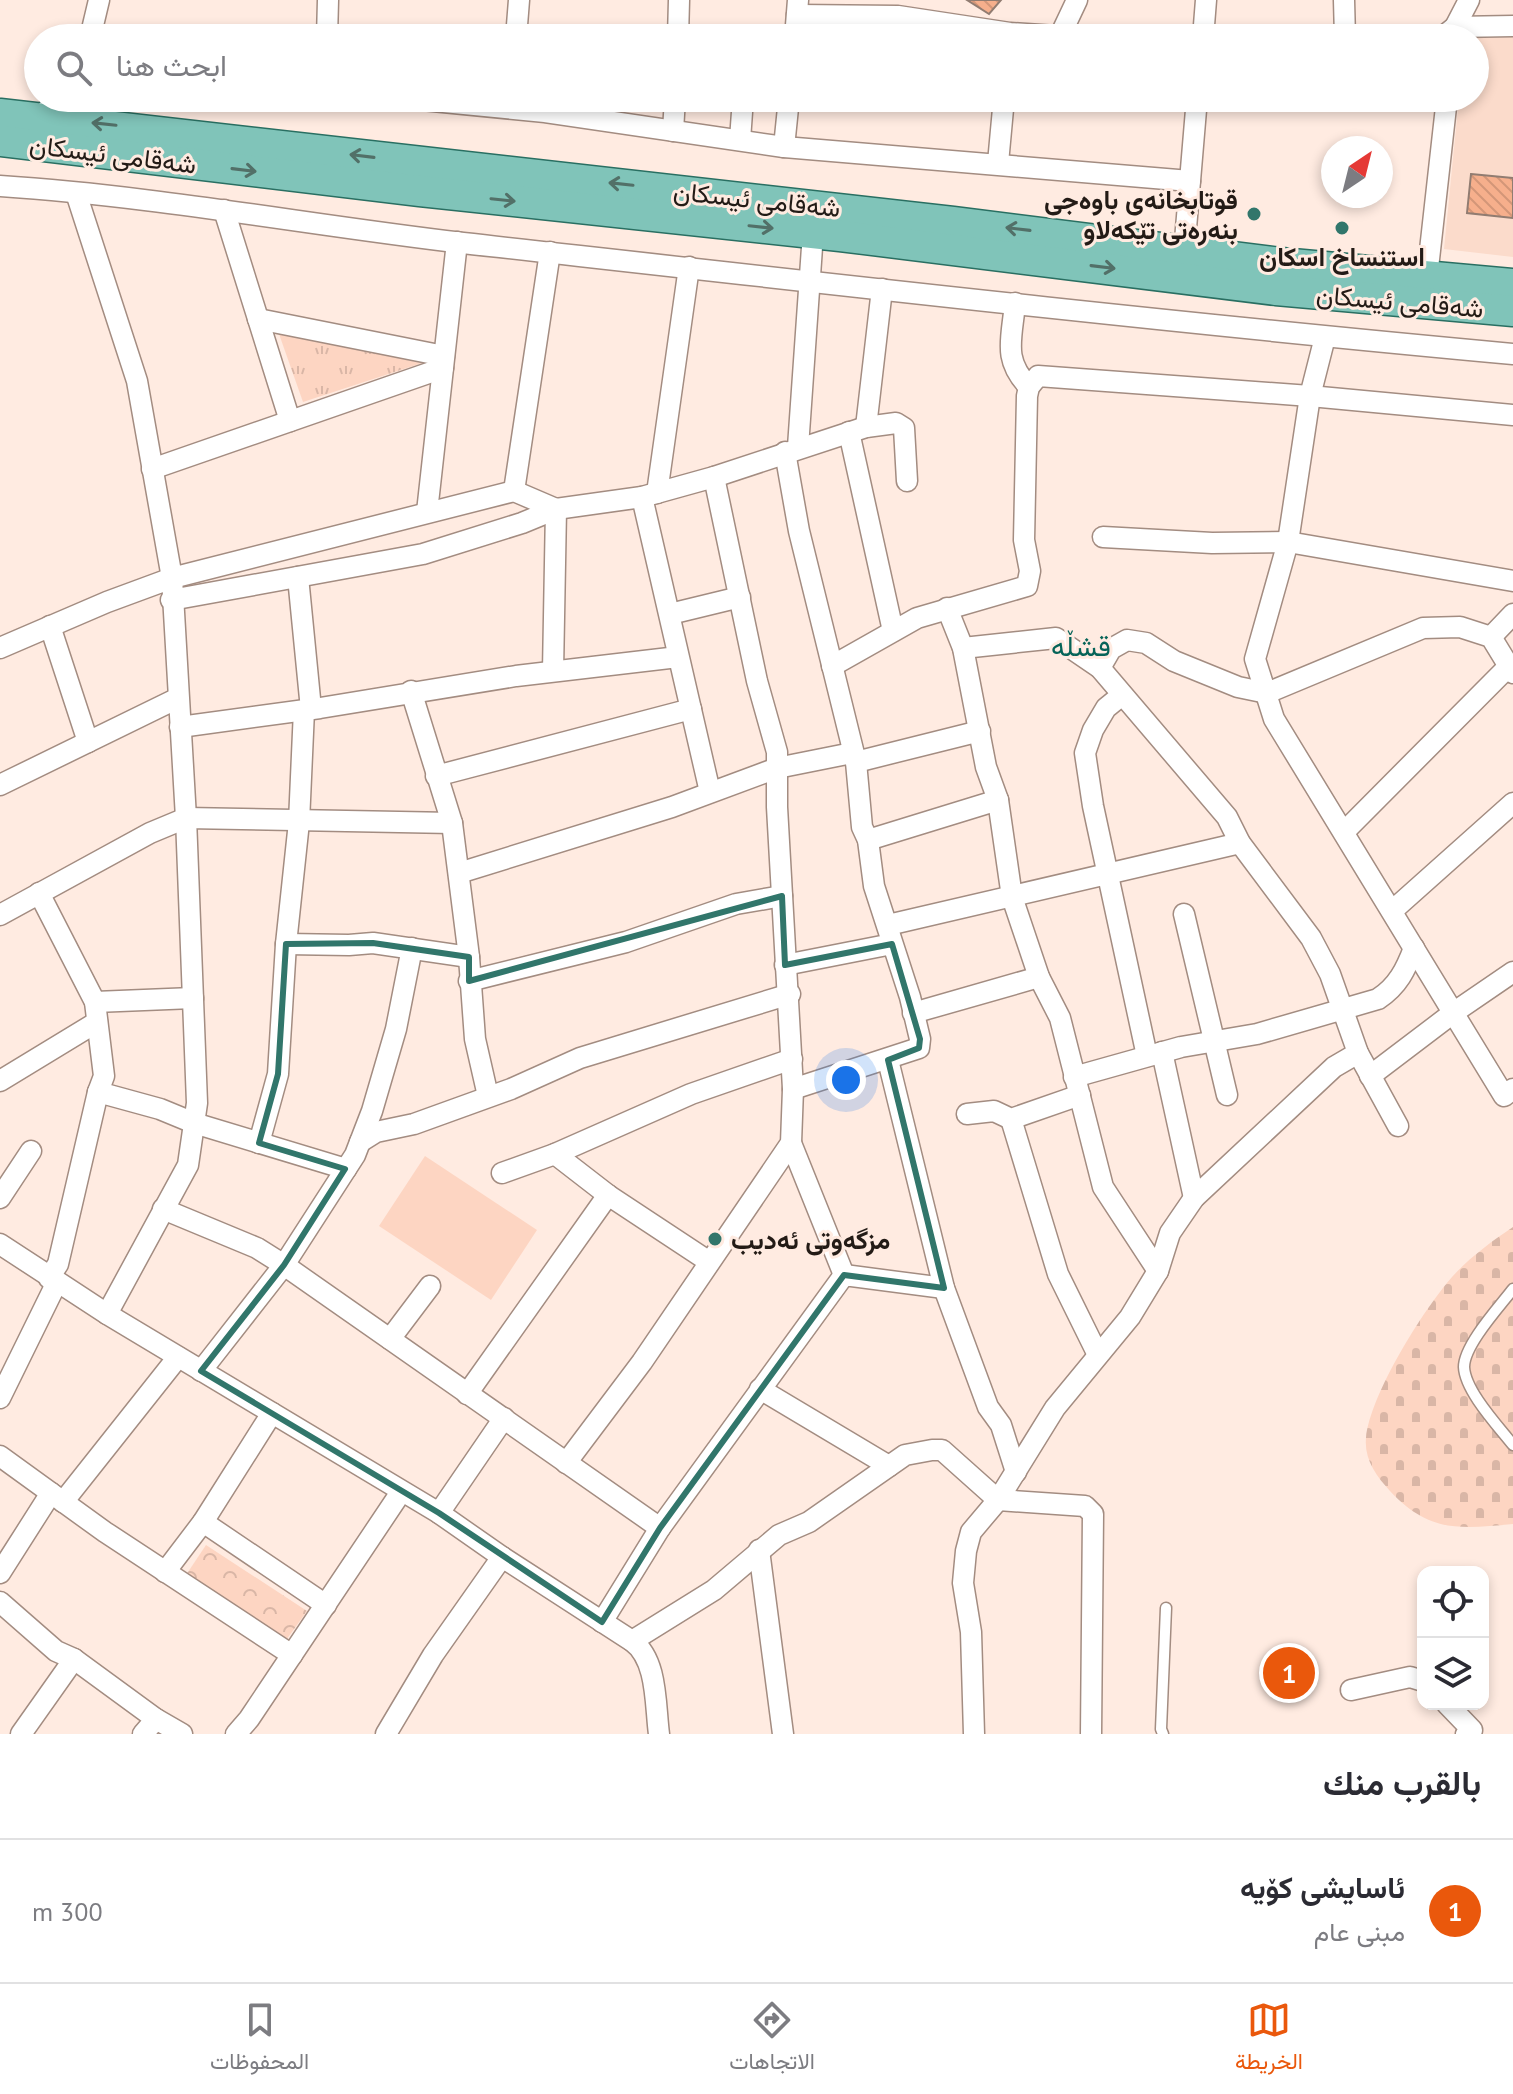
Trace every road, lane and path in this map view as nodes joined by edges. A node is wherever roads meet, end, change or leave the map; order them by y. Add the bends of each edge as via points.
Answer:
1 (99, 0) edge
2 (328, 0) edge
3 (519, 0) edge
4 (679, 0) edge
5 (1077, 0) edge
6 (1206, 0) edge
7 (1344, 0) edge
8 (1469, 0) edge
9 (828, 7) edge
10 (798, 8) edge
11 (93, 24) edge
12 (327, 24) edge
13 (517, 24) edge
14 (678, 24) edge
15 (945, 24) edge
16 (1066, 24) edge
17 (1204, 24) edge
18 (1345, 24) edge
19 (1456, 24) edge
20 (1513, 26) edge
21 (1489, 29) edge
22 (24, 111) edge
23 (81, 112) edge
24 (563, 112) edge
25 (674, 112) edge
26 (742, 112) edge
27 (788, 112) edge
28 (1003, 112) edge
29 (1196, 112) edge
30 (1445, 112) edge
31 (0, 114) edge
32 (673, 131) junction
33 (740, 140) junction
34 (0, 141) edge
35 (784, 147) junction
36 (998, 163) junction
37 (1190, 181) junction
38 (0, 186) edge
39 (76, 193) junction
40 (224, 210) junction
41 (813, 233) junction
42 (457, 242) junction
43 (550, 252) junction
44 (1184, 252) junction
45 (689, 267) junction
46 (1255, 273) junction
47 (1427, 277) junction
48 (811, 281) junction
49 (1513, 284) edge
50 (882, 289) junction
51 (1015, 303) junction
52 (1513, 311) edge
53 (258, 319) junction
54 (1325, 337) junction
55 (1513, 354) edge
56 (444, 362) junction
57 (1029, 387) junction
58 (1310, 396) junction
59 (1513, 415) edge
60 (290, 421) junction
61 (858, 430) junction
62 (792, 450) junction
63 (152, 469) junction
64 (714, 477) junction
65 (907, 481) dead end
66 (514, 491) junction
67 (650, 495) junction
68 (556, 509) junction
69 (427, 512) junction
70 (1103, 537) dead end
71 (1288, 542) junction
72 (298, 577) junction
73 (172, 578) junction
74 (1513, 581) edge
75 (740, 597) junction
76 (171, 600) junction
77 (947, 608) junction
78 (670, 614) junction
79 (1513, 614) edge
80 (50, 626) junction
81 (893, 631) junction
82 (1491, 637) junction
83 (0, 648) edge
84 (963, 648) junction
85 (678, 657) junction
86 (832, 666) junction
87 (1100, 668) junction
88 (1511, 669) edge
89 (553, 671) junction
90 (411, 691) junction
91 (1267, 693) junction
92 (1122, 695) junction
93 (178, 698) junction
94 (308, 709) junction
95 (691, 709) junction
96 (180, 727) junction
97 (980, 731) junction
98 (88, 742) junction
99 (854, 757) junction
100 (777, 768) junction
101 (436, 776) junction
102 (0, 785) edge
103 (710, 792) junction
104 (998, 800) junction
105 (1513, 803) edge
106 (186, 818) junction
107 (299, 822) junction
108 (452, 823) junction
109 (1345, 831) junction
110 (868, 840) junction
111 (1240, 843) junction
112 (459, 873) junction
113 (1108, 873) junction
114 (39, 893) junction
115 (782, 896) junction
116 (1012, 897) junction
117 (1392, 911) junction
118 (1184, 914) dead end
119 (0, 915) edge
120 (890, 934) junction
121 (286, 944) junction
122 (412, 948) junction
123 (1414, 948) junction
124 (469, 957) junction
125 (785, 965) junction
126 (1513, 972) edge
127 (1039, 977) junction
128 (469, 981) junction
129 (790, 994) junction
130 (193, 998) junction
131 (1343, 1010) junction
132 (96, 1012) junction
133 (913, 1013) junction
134 (1453, 1013) junction
135 (1214, 1041) junction
136 (1358, 1053) junction
137 (1154, 1054) junction
138 (792, 1059) junction
139 (888, 1060) junction
140 (1370, 1076) junction
141 (0, 1081) edge
142 (1077, 1086) junction
143 (793, 1089) junction
144 (1513, 1089) edge
145 (98, 1092) junction
146 (1227, 1095) dead end
147 (488, 1096) junction
148 (967, 1114) dead end
149 (1011, 1119) junction
150 (194, 1123) junction
151 (1398, 1126) dead end
152 (360, 1142) junction
153 (259, 1143) junction
154 (791, 1143) junction
155 (31, 1151) dead end
156 (555, 1154) junction
157 (346, 1169) junction
158 (502, 1173) dead end
159 (608, 1195) junction
160 (0, 1198) edge
161 (1194, 1198) junction
162 (163, 1209) junction
163 (0, 1244) edge
164 (708, 1261) junction
165 (284, 1265) junction
166 (1158, 1271) junction
167 (844, 1275) junction
168 (53, 1280) junction
169 (430, 1286) dead end
170 (944, 1288) junction
171 (1513, 1289) edge
172 (107, 1314) junction
173 (390, 1339) junction
174 (1098, 1355) junction
175 (178, 1357) junction
176 (201, 1371) junction
177 (760, 1389) junction
178 (467, 1394) junction
179 (0, 1398) edge
180 (272, 1413) junction
181 (504, 1418) junction
182 (1513, 1445) edge
183 (0, 1456) edge
184 (566, 1463) junction
185 (889, 1466) junction
186 (1016, 1472) junction
187 (401, 1492) junction
188 (57, 1497) junction
189 (998, 1500) junction
190 (439, 1513) junction
191 (203, 1522) junction
192 (660, 1528) junction
193 (759, 1550) junction
194 (502, 1557) junction
195 (165, 1572) junction
196 (0, 1573) edge
197 (0, 1602) edge
198 (326, 1605) junction
199 (1166, 1608) dead end
200 (602, 1622) junction
201 (632, 1641) junction
202 (292, 1655) junction
203 (74, 1659) junction
204 (1417, 1679) edge
205 (1351, 1690) dead end
206 (1452, 1710) edge
207 (150, 1726) edge
208 (1471, 1733) edge
209 (21, 1734) edge
210 (182, 1734) edge
211 (236, 1734) edge
212 (386, 1734) edge
213 (659, 1734) edge
214 (783, 1734) edge
215 (974, 1734) edge
216 (1091, 1734) edge
217 (1163, 1734) edge

1 - 11 street
2 - 12 street
3 - 13 street
4 - 14 street
5 - 16 street
6 - 17 street
7 - 18 street
8 - 19 street
9 - 10 street
9 - 15 street
20 - 21 street
22 - 31 main road, شەقامی ئیسکان
44 -> 23 main road, شەقامی ئیسکان
24 - 32 street
25 - 32 street
26 - 33 street
27 - 35 street
28 - 36 street
29 - 37 street
30 - 47 street
32 - 33 street
33 - 35 street
34 -> 41 main road, شەقامی ئیسکان
35 - 36 street
36 - 37 street
37 - 44 street
38 - 39 street
39 - 40 street
39 - 63 street via 137,381
40 - 42 street
40 - 53 street
41 -> 46 main road, شەقامی ئیسکان
41 - 48 street
42 - 43 street
42 - 56 street
43 - 45 street
43 - 66 street
44 - 46 main road, شەقامی ئیسکان
45 - 48 street
45 - 67 street
46 - 47 main road, شەقامی ئیسکان
46 - 52 main road, شەقامی ئیسکان
47 - 49 main road, شەقامی ئیسکان
48 - 50 street
48 - 62 street
50 - 51 street
50 - 61 street
51 - 54 street
51 - 57 street via 1010,356 1015,373
53 - 56 street
53 - 60 street
54 - 55 street
54 - 58 street
56 - 60 street
56 - 69 street
57 - 58 street via 1038,376
57 - 77 street via 1027,586
58 - 59 street
58 - 71 street
60 - 63 street
61 - 62 street
61 - 65 street via 896,423 904,428
61 - 81 street
62 - 64 street
62 - 86 street via 799,531
63 - 73 street
64 - 67 street
64 - 75 street
66 - 68 street
66 - 69 street
67 - 68 street
67 - 78 street
68 - 72 street via 423,554
68 - 89 street
69 - 73 street
70 - 71 street
71 - 74 street
71 - 91 street via 1255,659
72 - 76 street
72 - 94 street
73 - 76 street
73 - 80 street
75 - 78 street
75 - 100 street
76 - 93 street
77 - 81 street
77 - 84 street
78 - 85 street
79 - 82 street
80 - 83 street
80 - 98 street
81 - 86 street
82 - 88 street
82 - 91 street via 1460,627 1423,628
84 - 87 street via 1056,638
84 - 97 street
85 - 89 street
85 - 95 street
86 - 99 street
87 - 91 street via 1111,649 1127,640 1146,643 1174,661 1238,687
87 - 92 street
88 - 109 street
89 - 90 street
90 - 94 street
90 - 101 street
91 - 109 street via 1274,719
92 - 111 street via 1227,817
92 - 113 street via 1106,708 1085,753
93 - 96 street
93 - 98 street
94 - 96 street
94 - 107 street
95 - 101 street
95 - 103 street
96 - 106 street
97 - 99 street
97 - 104 street
98 - 102 street
99 - 100 street
99 - 110 street
100 - 103 street
100 - 115 street
101 - 108 street
103 - 112 street
104 - 110 street
104 - 116 street
105 - 117 street
106 - 107 street
106 - 114 street
106 - 130 street
107 - 108 street
107 - 121 street
108 - 112 street
109 - 117 street
110 - 120 street via 874,886
111 - 113 street
111 - 131 street via 1311,938
112 - 124 street
113 - 116 street
113 - 137 street
114 - 119 street
114 - 132 street
115 - 125 street
115 - 128 street via 736,904 626,942
116 - 120 street
116 - 127 street
117 - 123 street
118 - 135 street
120 - 125 street
120 - 133 street
121 - 122 street
121 - 153 street via 278,1074
122 - 124 street
122 - 152 street via 396,1029
123 - 131 street via 1392,990
123 - 134 street
124 - 128 street
125 - 129 street
126 - 134 street
127 - 133 street
127 - 142 street via 1060,1018
128 - 147 street
129 - 138 street
129 - 147 street via 580,1058
130 - 132 street
130 - 150 street
131 - 135 street
131 - 136 street
132 - 141 street
132 - 145 street via 104,1076
133 - 139 street via 919,1048
134 - 140 street
134 - 144 street via 1504,1096
135 - 137 street
135 - 146 street
136 - 140 street
136 - 161 street via 1334,1067
137 - 142 street
137 - 161 street
138 - 143 street
138 - 156 street via 691,1094
139 - 143 street
139 - 170 street
140 - 151 street
142 - 149 street
142 - 166 street via 1103,1187
143 - 154 street
145 - 150 street
145 - 168 street
147 - 152 street
148 - 149 street via 994,1111
149 - 174 street via 1058,1274
150 - 153 street
150 - 162 street via 188,1165
152 - 157 street
153 - 157 street
154 - 164 street
154 - 167 street
155 - 160 street
156 - 158 street
156 - 159 street
157 - 165 street
159 - 164 street
159 - 178 street
161 - 166 street via 1170,1233
162 - 165 street via 257,1248
162 - 172 street
163 - 168 street
164 - 184 street via 642,1362
165 - 173 street
165 - 176 street
166 - 174 street
167 - 170 street
167 - 177 street
168 - 172 street
168 - 179 street
169 - 173 street
170 - 186 street
171 - 182 lane via 1464,1365 1468,1384
172 - 175 street
173 - 178 street
174 - 186 street via 1047,1420
175 - 176 street
175 - 188 street
176 - 180 street
177 - 185 street
177 - 192 street
178 - 181 street
180 - 187 street
180 - 191 street
181 - 184 street
181 - 190 street
183 - 188 street
184 - 192 street
185 - 189 street via 905,1455 942,1450
185 - 193 street
186 - 189 street
187 - 190 street
187 - 198 street
188 - 195 street
188 - 196 street
189 - 215 street via 971,1532 966,1551 963,1583 971,1632
189 - 216 street via 1085,1506 1093,1514
190 - 194 street
191 - 195 street
191 - 198 street
192 - 200 street
193 - 201 street via 714,1590
193 - 214 street
194 - 200 street
194 - 212 street
195 - 202 street
197 - 203 street via 56,1651
198 - 202 street
199 - 217 lane
200 - 201 street
201 - 213 street via 649,1663
202 - 211 street
203 - 207 street
203 - 209 street
204 - 205 street
206 - 208 street
207 - 210 street

